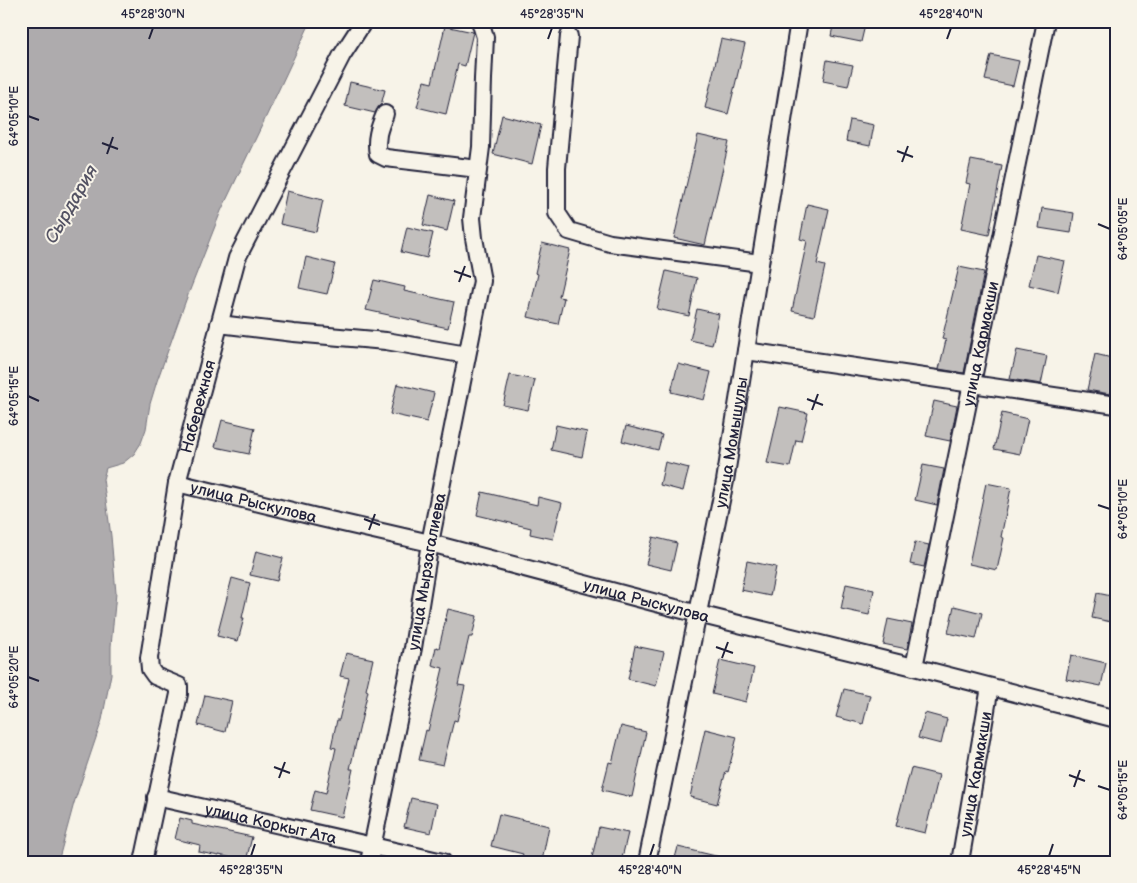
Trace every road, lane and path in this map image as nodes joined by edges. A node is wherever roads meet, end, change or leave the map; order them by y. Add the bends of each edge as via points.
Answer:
1 (364, 21) edge
2 (480, 21) edge
3 (799, 21) edge
4 (1046, 21) edge
5 (569, 36) dead end
6 (385, 114) dead end
7 (478, 169) junction
8 (760, 263) junction
9 (219, 324) junction
10 (746, 350) junction
11 (467, 355) junction
12 (972, 385) junction
13 (1116, 405) edge
14 (177, 484) junction
15 (430, 543) junction
16 (698, 614) junction
17 (914, 667) junction
18 (990, 686) junction
19 (1116, 719) edge
20 (156, 797) junction
21 (370, 854) edge
22 (143, 862) edge
23 (443, 862) edge
24 (647, 862) edge
25 (960, 862) edge

1 - 9 street, Набережная via 342,54 237,258
2 - 7 street via 485,37
3 - 8 street, улица Момышулы
4 - 12 street, улица Кармакши
5 - 8 street via 557,168 557,213 569,231 610,243
6 - 7 street via 376,144 378,154 386,158
7 - 11 street, улица Мырзагалиева via 472,218 482,282
8 - 10 street, улица Момышулы
9 - 11 street via 386,341
9 - 14 street, Набережная
10 - 12 street
10 - 16 street, улица Момышулы via 725,481
11 - 15 street, улица Мырзагалиева
12 - 13 street
12 - 17 street, улица Кармакши
14 - 15 street, улица Рыскулова
14 - 20 street, Набережная via 149,658 150,669 156,676 179,686 180,694
15 - 16 street, улица Рыскулова
15 - 21 street, улица Мырзагалиева via 413,648
16 - 17 street, улица Рыскулова
16 - 24 street, улица Момышулы
17 - 18 street, улица Рыскулова
18 - 19 street, улица Рыскулова
18 - 25 street, улица Кармакши
20 - 21 street, улица Коркыт Ата
20 - 22 street, Набережная
21 - 23 street, улица Коркыт Ата

